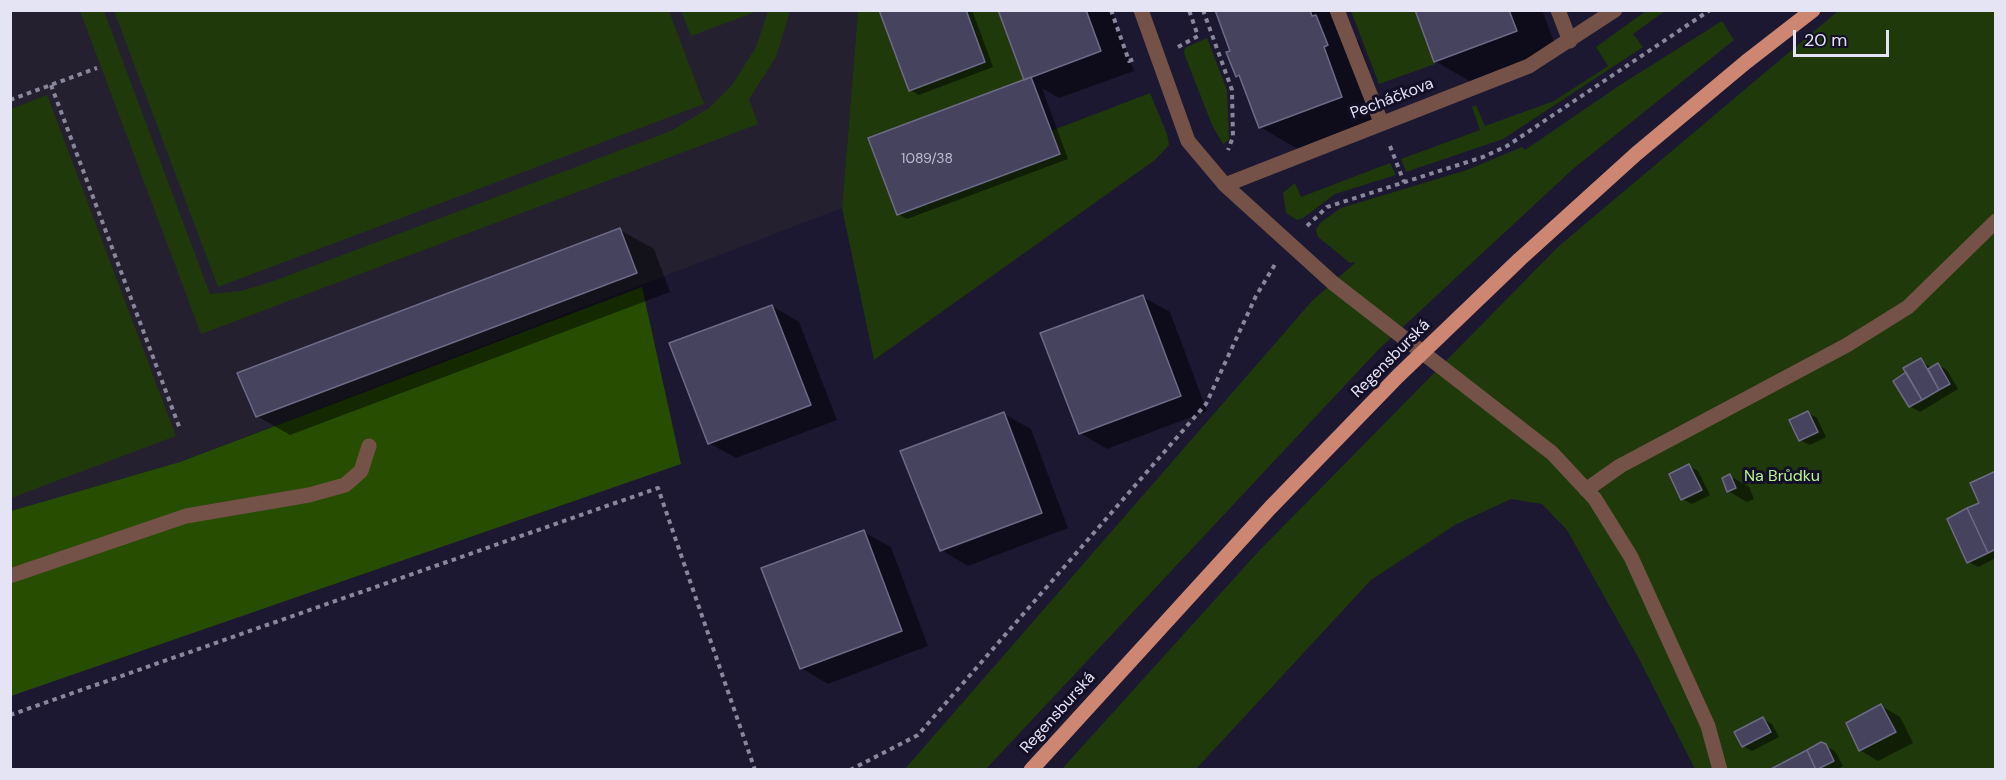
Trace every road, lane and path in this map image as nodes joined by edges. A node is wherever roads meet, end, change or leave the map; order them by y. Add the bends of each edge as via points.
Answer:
1 (1141, 10) edge
2 (1189, 10) edge
3 (1203, 10) edge
4 (1337, 10) edge
5 (1558, 10) edge
6 (1615, 10) edge
7 (1710, 10) edge
8 (1813, 10) edge
9 (1570, 41) junction
10 (1179, 58) dead end
11 (98, 68) dead end
12 (51, 85) junction
13 (10, 100) edge
14 (1381, 122) junction
15 (1220, 145) dead end
16 (1227, 152) junction
17 (1233, 155) dead end
18 (1404, 182) junction
19 (1225, 185) junction
20 (1995, 221) edge
21 (1287, 244) junction
22 (180, 429) dead end
23 (369, 446) dead end
24 (1586, 490) junction
25 (10, 576) edge
26 (10, 715) edge
27 (755, 770) edge
28 (850, 770) edge
29 (1031, 770) edge
30 (1720, 770) edge

1 - 19 street via 1188,141
2 - 10 path via 1198,36 1175,48
3 - 16 path via 1232,90 1233,137
4 - 14 street
5 - 9 street
6 - 9 street, Pecháčkova
7 - 18 path via 1507,146
8 - 29 main road, Regensburská via 1636,154 1398,376 1270,508
9 - 14 street, Pecháčkova via 1529,66
11 - 12 path
12 - 13 path
12 - 22 path
14 - 18 path
14 - 19 street, Pecháčkova
15 - 16 path
16 - 17 path
18 - 21 path via 1327,207
19 - 21 street
20 - 24 street via 1908,307 1847,345 1620,466
21 - 24 street via 1552,453
21 - 28 path via 1256,296 1206,404 918,735
23 - 25 street via 361,471 345,485 186,516
24 - 30 street via 1631,557 1708,726
26 - 27 path via 658,488

